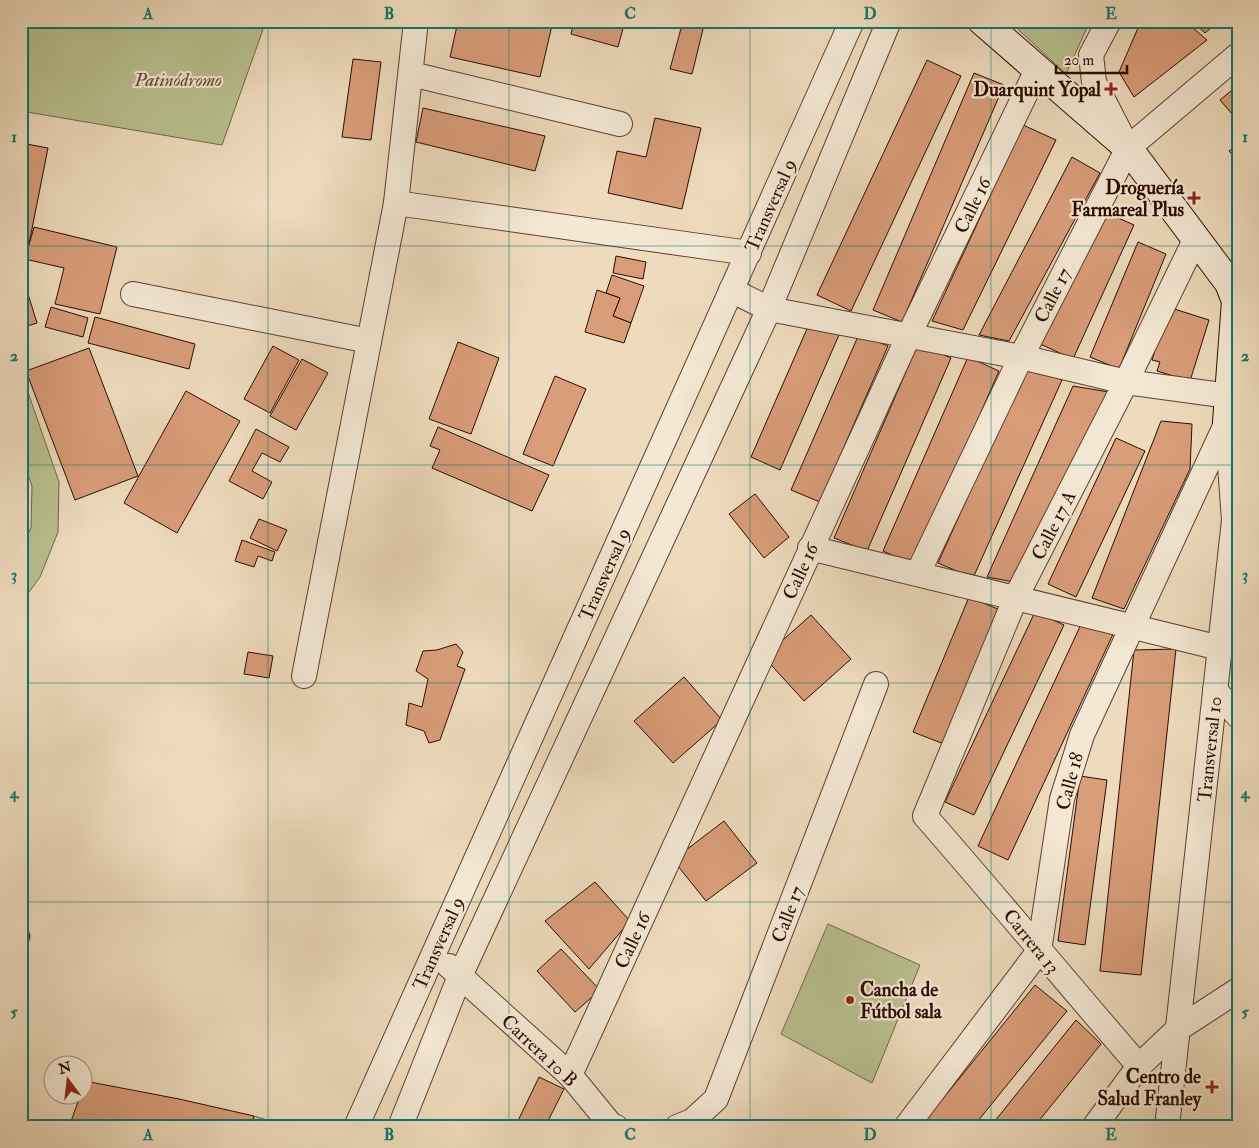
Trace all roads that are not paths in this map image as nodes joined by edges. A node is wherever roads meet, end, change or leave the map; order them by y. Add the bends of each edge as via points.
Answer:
1 (416, 21) edge
2 (852, 21) edge
3 (889, 21) edge
4 (982, 21) edge
5 (1109, 21) edge
6 (1238, 55) edge
7 (1038, 70) junction
8 (412, 74) junction
9 (620, 124) dead end
10 (1128, 148) junction
11 (396, 203) junction
12 (1195, 240) junction
13 (749, 252) junction
14 (731, 290) junction
15 (133, 294) dead end
16 (768, 309) junction
17 (909, 335) junction
18 (369, 341) junction
19 (1021, 357) junction
20 (1126, 382) junction
21 (1231, 418) edge
22 (1236, 518) edge
23 (810, 548) junction
24 (918, 573) junction
25 (1016, 597) junction
26 (1133, 627) junction
27 (1220, 648) junction
28 (304, 676) dead end
29 (876, 684) dead end
30 (1215, 690) junction
31 (1238, 716) edge
32 (925, 816) joint
33 (21, 931) edge
34 (21, 943) edge
35 (1039, 951) junction
36 (434, 952) junction
37 (460, 976) junction
38 (1237, 991) edge
39 (1178, 1029) junction
40 (1139, 1066) junction
41 (570, 1075) junction
42 (356, 1127) edge
43 (400, 1127) edge
44 (616, 1127) edge
45 (678, 1127) edge
46 (906, 1127) edge
47 (1094, 1127) edge
48 (1167, 1127) edge

1 - 8 street
2 - 13 street, Transversal 9
3 - 16 street, Transversal 9
4 - 7 street
5 - 10 street via 1091,55 1094,82
6 - 10 street, Calle 17
7 - 10 street
7 - 17 street, Calle 16
8 - 9 street
8 - 11 street
10 - 12 street
10 - 19 street, Calle 17
11 - 13 street
11 - 18 street
12 - 20 street, Calle 17 A
12 - 21 street, Transversal 10 via 1229,283 1236,301
13 - 14 street, Transversal 9
14 - 16 street
14 - 36 street, Transversal 9
15 - 18 street
16 - 17 street
16 - 37 street, Transversal 9
17 - 19 street
17 - 23 street, Calle 16
18 - 28 street
19 - 20 street
19 - 24 street, Calle 17
20 - 21 street
20 - 25 street, Calle 17 A
21 - 22 street, Transversal 10
21 - 26 street, Calle 18
22 - 27 street, Transversal 10
23 - 24 street
23 - 41 street, Calle 16
24 - 25 street
25 - 26 street
25 - 32 street, Calle 17 A
26 - 27 street
26 - 35 street, Calle 18 via 1082,735 1062,799
27 - 30 street, Transversal 10
29 - 45 street, Calle 17 via 716,1098 692,1121
30 - 31 street
30 - 39 street, Transversal 10
32 - 35 street, Carrera 13 via 1017,921
33 - 34 lane via 24,936
35 - 40 street, Carrera 13
35 - 46 street, Calle 18
36 - 37 street, Carrera 10 B
36 - 42 street, Transversal 9
37 - 41 street, Carrera 10 B
37 - 43 street, Transversal 9
38 - 39 street
39 - 40 street
39 - 48 street, Transversal 10
40 - 47 street
41 - 44 street, Carrera 10 B

